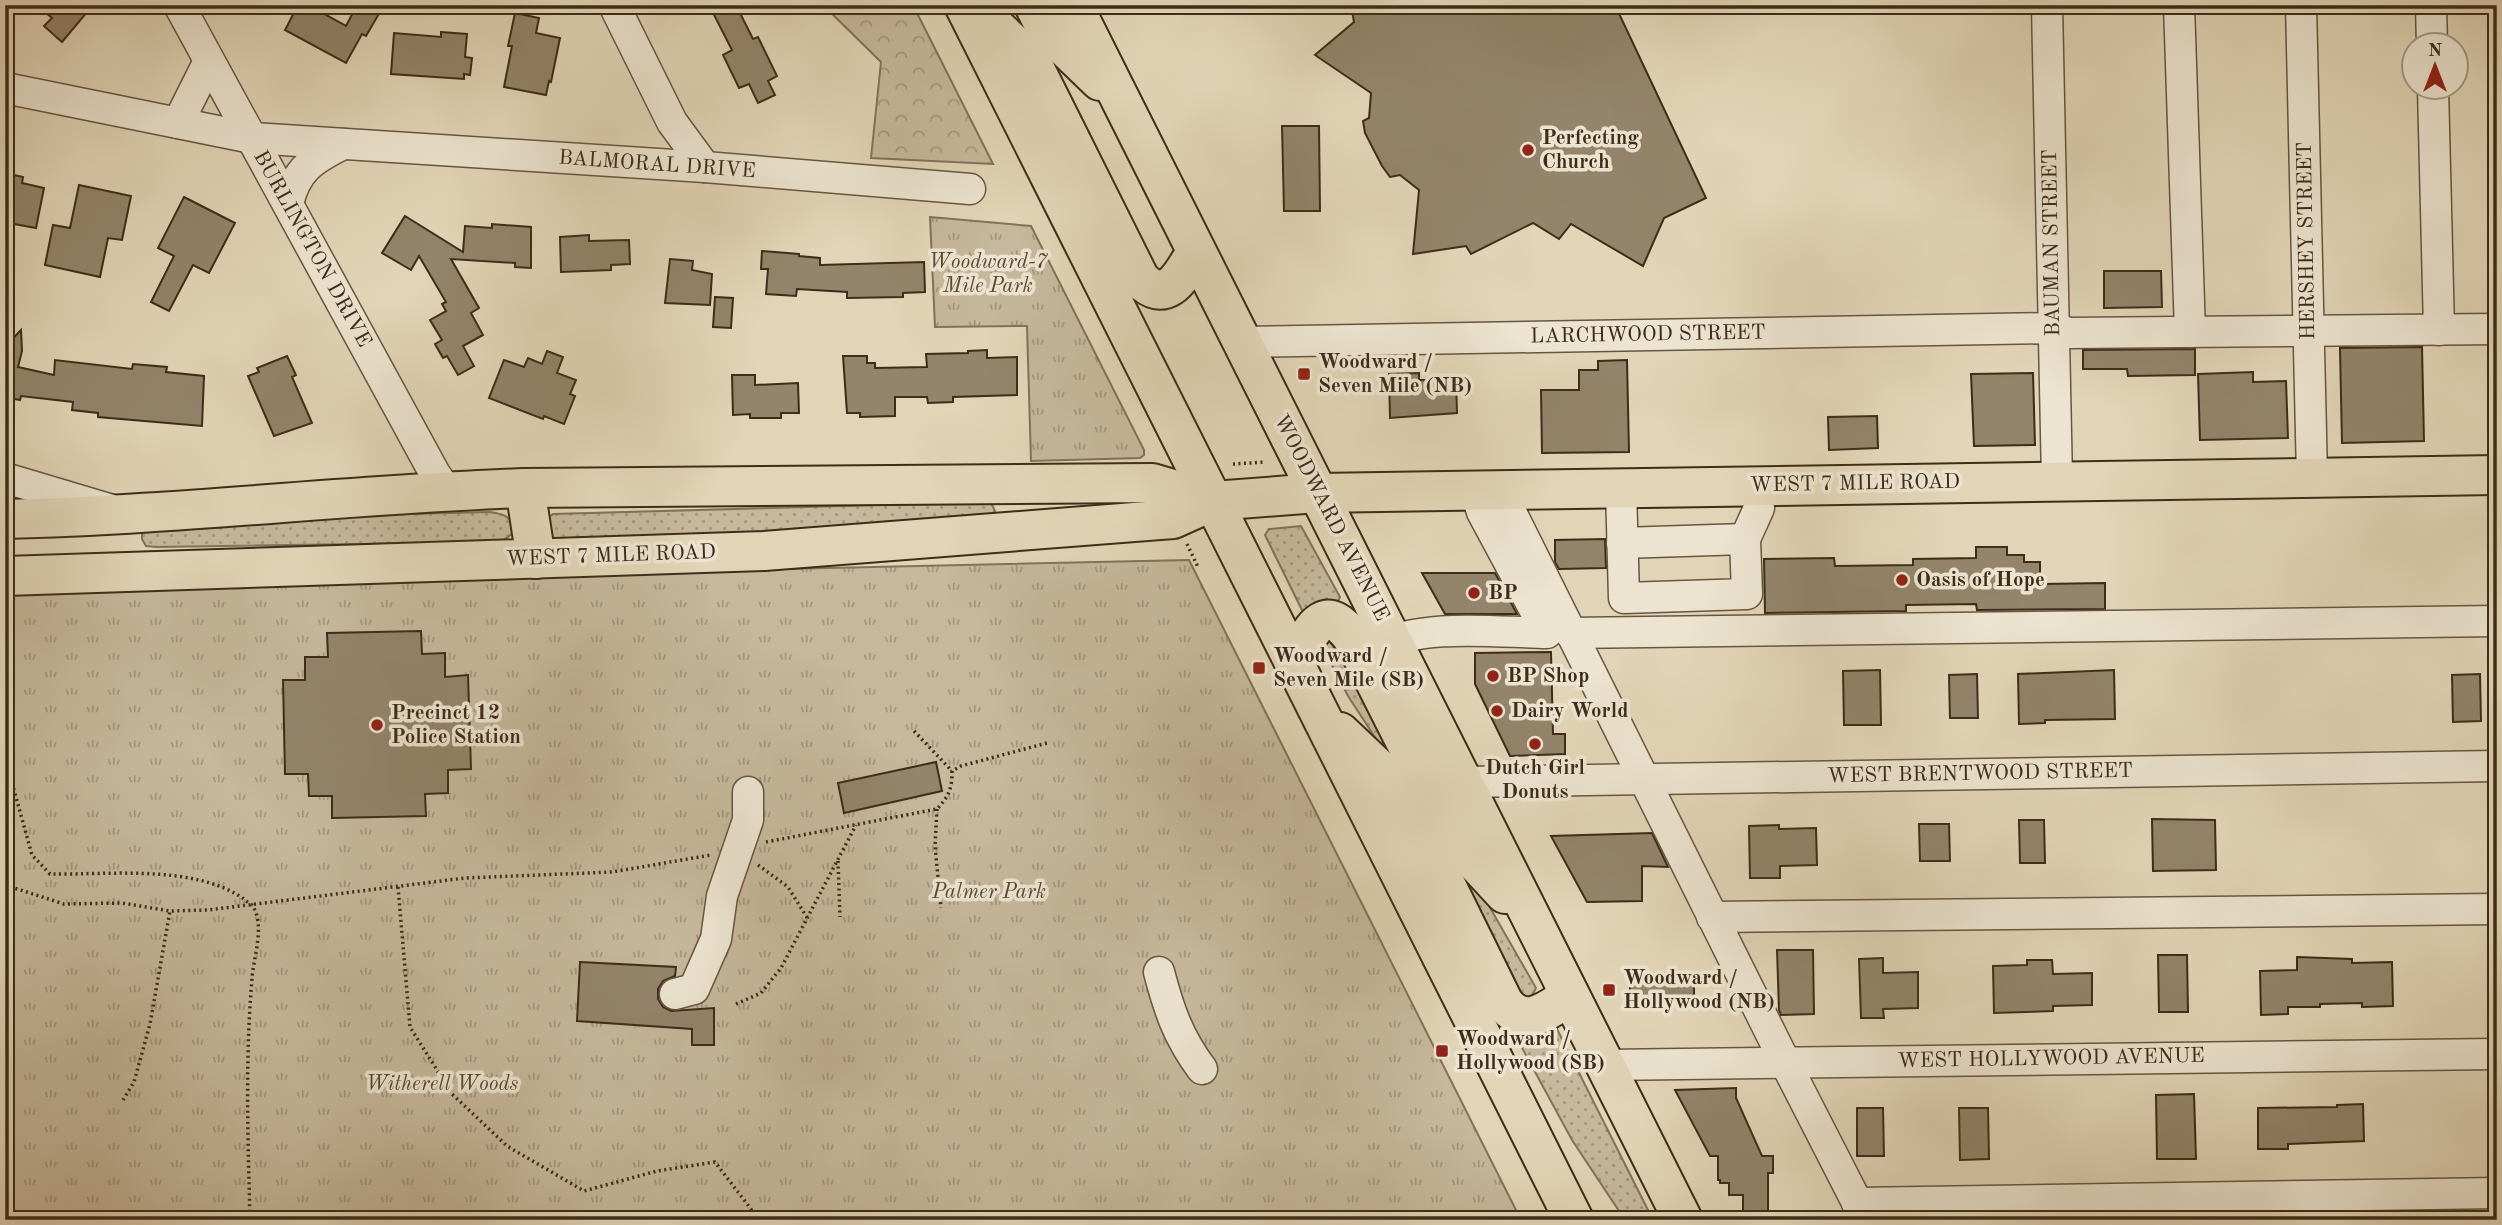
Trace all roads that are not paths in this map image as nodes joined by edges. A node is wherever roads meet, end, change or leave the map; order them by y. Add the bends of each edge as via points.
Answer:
1 (179, 5) edge
2 (614, 5) edge
3 (964, 5) edge
4 (973, 5) edge
5 (1034, 5) edge
6 (1073, 5) edge
7 (2047, 5) edge
8 (2179, 5) edge
9 (2301, 5) edge
10 (2431, 5) edge
11 (2432, 32) edge
12 (209, 61) junction
13 (5, 88) edge
14 (1122, 102) junction
15 (2433, 102) edge
16 (672, 122) junction
17 (178, 123) junction
18 (252, 138) junction
19 (343, 144) junction
20 (626, 162) junction
21 (705, 167) junction
22 (970, 189) dead end
23 (288, 204) junction
24 (1196, 252) junction
25 (2054, 328) junction
26 (2497, 329) edge
27 (2308, 330) junction
28 (2439, 330) junction
29 (2190, 332) junction
30 (1241, 342) junction
31 (2497, 475) edge
32 (2312, 477) junction
33 (5, 478) edge
34 (2057, 481) junction
35 (1013, 485) junction
36 (1758, 486) junction
37 (525, 488) junction
38 (1621, 488) junction
39 (1487, 490) junction
40 (447, 491) junction
41 (1317, 493) junction
42 (1213, 502) junction
43 (127, 515) junction
44 (55, 517) junction
45 (5, 519) edge
46 (1024, 531) junction
47 (1745, 539) junction
48 (1622, 543) junction
49 (536, 559) junction
50 (127, 573) junction
51 (5, 576) edge
52 (55, 576) junction
53 (2497, 621) edge
54 (1570, 633) junction
55 (1376, 646) junction
56 (1294, 663) junction
57 (1320, 712) junction
58 (2497, 766) edge
59 (1648, 780) junction
60 (1464, 782) junction
61 (748, 792) dead end
62 (2497, 909) edge
63 (1712, 917) junction
64 (1533, 923) junction
65 (1159, 972) dead end
66 (675, 995) dead end
67 (1570, 996) junction
68 (2497, 1054) edge
69 (1785, 1062) junction
70 (1605, 1065) junction
71 (1202, 1069) dead end
72 (2497, 1193) edge
73 (1566, 1205) edge
74 (1862, 1211) edge
75 (1602, 1220) edge
76 (1683, 1220) edge

1 - 12 street, BURLINGTON DRIVE
2 - 16 street
3 - 42 main road
4 - 24 main road via 1031,61 1140,279 1150,288 1163,290 1174,285
5 - 14 main road via 1046,29
6 - 14 main road, WOODWARD AVENUE
7 - 25 street, BAUMAN STREET
8 - 29 street
9 - 27 street, HERSHEY STREET
10 - 11 street
12 - 17 street
12 - 18 street, BURLINGTON DRIVE
13 - 17 street, BALMORAL DRIVE
14 - 24 main road, WOODWARD AVENUE
15 - 28 street
16 - 20 street via 649,153
16 - 21 street
17 - 18 street, BALMORAL DRIVE
18 - 19 street, BALMORAL DRIVE
18 - 23 street, BURLINGTON DRIVE
19 - 20 street, BALMORAL DRIVE
19 - 23 street via 304,169 292,185
20 - 21 street, BALMORAL DRIVE
21 - 22 street, BALMORAL DRIVE
23 - 40 street, BURLINGTON DRIVE
24 - 30 main road, WOODWARD AVENUE
25 - 29 street, LARCHWOOD STREET via 2069,333
25 - 30 street, LARCHWOOD STREET
25 - 34 street, BAUMAN STREET
26 - 28 street, LARCHWOOD STREET
27 - 28 street, LARCHWOOD STREET
27 - 29 street, LARCHWOOD STREET
27 - 32 street, HERSHEY STREET
30 - 41 main road, WOODWARD AVENUE
31 - 32 main road, WEST 7 MILE ROAD
32 - 34 main road, WEST 7 MILE ROAD
33 - 43 street
34 - 36 main road, WEST 7 MILE ROAD
35 - 37 main road, WEST 7 MILE ROAD
35 - 42 main road, WEST 7 MILE ROAD via 1152,483
35 - 46 main road
36 - 38 main road, WEST 7 MILE ROAD
36 - 47 street via 1759,508
37 - 40 main road, WEST 7 MILE ROAD
37 - 49 main road
38 - 39 main road, WEST 7 MILE ROAD
38 - 48 street
39 - 41 main road, WEST 7 MILE ROAD
39 - 54 street
39 - 55 street via 1482,512 1547,633 1443,632
40 - 43 main road, WEST 7 MILE ROAD
41 - 42 main road, WEST 7 MILE ROAD
41 - 55 main road, WOODWARD AVENUE
42 - 46 main road, WEST 7 MILE ROAD via 1173,519
42 - 56 main road
43 - 44 main road, WEST 7 MILE ROAD
43 - 50 main road
44 - 45 main road, WEST 7 MILE ROAD
44 - 52 main road
46 - 49 main road, WEST 7 MILE ROAD via 764,551
47 - 48 street
47 - 48 street via 1747,594 1665,597 1624,598
49 - 50 main road, WEST 7 MILE ROAD
50 - 52 main road, WEST 7 MILE ROAD
51 - 52 main road, WEST 7 MILE ROAD
53 - 54 street
54 - 59 street
55 - 56 main road via 1342,623 1320,622
55 - 60 main road, WOODWARD AVENUE
55 - 64 main road via 1455,840
56 - 57 main road
57 - 67 main road via 1398,788 1510,1010 1531,1016
57 - 73 main road
58 - 59 street, WEST BRENTWOOD STREET
59 - 60 street, WEST BRENTWOOD STREET
59 - 63 street
60 - 64 main road, WOODWARD AVENUE
61 - 66 street via 748,820 722,896 716,939 694,989
62 - 63 street
63 - 69 street
64 - 67 main road, WOODWARD AVENUE
65 - 71 street via 1172,1018
67 - 70 main road, WOODWARD AVENUE
68 - 69 street, WEST HOLLYWOOD AVENUE
69 - 70 street, WEST HOLLYWOOD AVENUE
69 - 74 street
70 - 76 main road, WOODWARD AVENUE
72 - 74 street
73 - 75 main road

